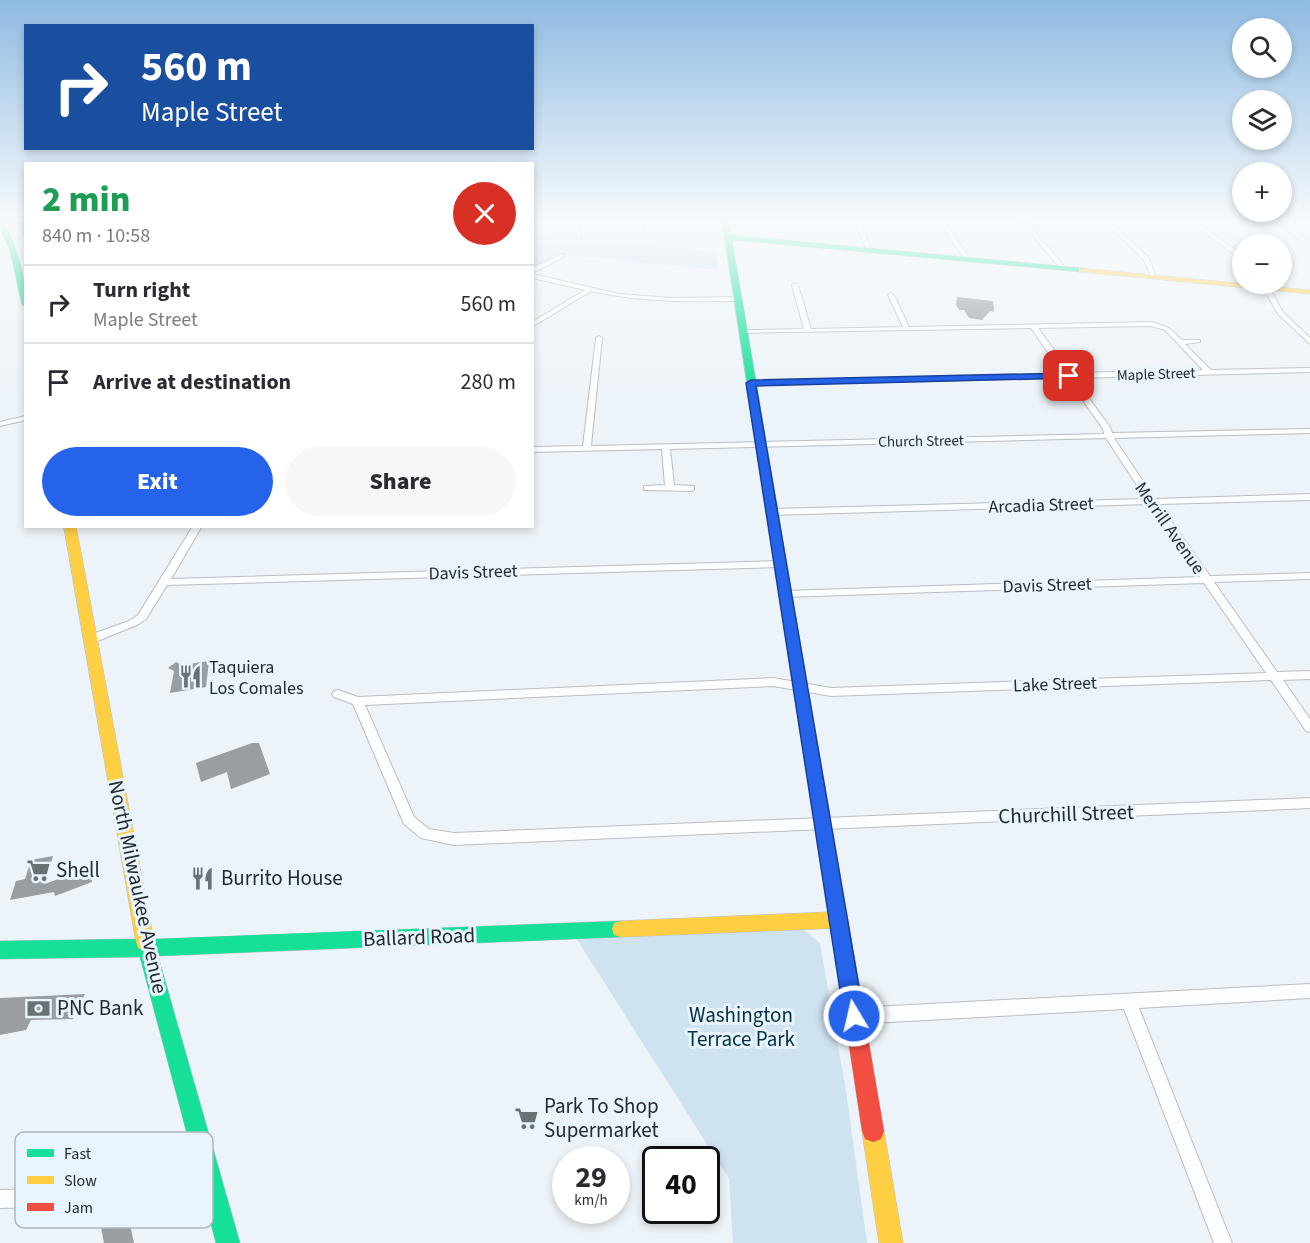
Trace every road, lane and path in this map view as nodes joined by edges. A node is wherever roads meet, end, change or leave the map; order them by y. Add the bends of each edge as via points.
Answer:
1 (20, 278) edge
2 (541, 278) edge
3 (734, 278) edge
4 (1168, 278) edge
5 (546, 279) junction
6 (1232, 283) edge
7 (534, 285) edge
8 (795, 285) dead end
9 (1292, 289) edge
10 (589, 290) junction
11 (1310, 291) edge
12 (1270, 294) edge
13 (891, 295) dead end
14 (24, 296) edge
15 (737, 299) junction
16 (534, 324) edge
17 (1033, 326) junction
18 (907, 329) junction
19 (808, 331) junction
20 (742, 332) junction
21 (599, 338) dead end
22 (1198, 341) dead end
23 (1181, 342) junction
24 (1310, 342) edge
25 (1310, 370) edge
26 (1210, 372) junction
27 (1069, 376) junction
28 (751, 383) junction
29 (24, 418) edge
30 (0, 424) edge
31 (1310, 431) edge
32 (1109, 436) junction
33 (761, 445) junction
34 (666, 447) junction
35 (587, 449) junction
36 (534, 450) edge
37 (647, 488) dead end
38 (670, 488) junction
39 (691, 488) dead end
40 (1310, 497) edge
41 (1152, 501) junction
42 (772, 512) junction
43 (70, 528) edge
44 (197, 528) edge
45 (780, 564) junction
46 (1310, 576) edge
47 (1206, 580) junction
48 (165, 582) junction
49 (785, 594) junction
50 (91, 639) junction
51 (1310, 675) edge
52 (1274, 677) junction
53 (800, 687) junction
54 (338, 694) dead end
55 (358, 701) junction
56 (1310, 728) edge
57 (1310, 803) edge
58 (823, 824) junction
59 (838, 920) junction
60 (146, 948) junction
61 (0, 950) edge
62 (1310, 991) edge
63 (1129, 1001) junction
64 (854, 1016) junction
65 (197, 1132) edge
66 (213, 1189) edge
67 (0, 1199) edge
68 (15, 1199) edge
69 (228, 1243) edge
70 (891, 1243) edge
71 (1223, 1243) edge

1 - 14 street
2 - 5 street
3 - 15 street
4 - 6 street
5 - 7 street
5 - 10 street
8 - 19 street
9 - 11 street
10 - 15 street via 658,300
10 - 16 street
12 - 24 street via 1280,313
13 - 18 street
15 - 20 street
17 - 18 street
17 - 23 street via 1144,324 1161,326
17 - 27 street, Merrill Avenue
18 - 19 street
19 - 20 street
20 - 28 street
21 - 35 street
22 - 23 street
23 - 26 street
25 - 26 street, Maple Street
26 - 27 street, Maple Street
27 - 28 street, Maple Street
27 - 32 street, Merrill Avenue
28 - 33 street
29 - 30 street
31 - 32 street, Church Street
32 - 33 street, Church Street
32 - 41 street, Merrill Avenue
33 - 34 street, Church Street
33 - 42 street
34 - 35 street, Church Street
34 - 38 street
35 - 36 street, Church Street
37 - 38 street
38 - 39 street
40 - 41 street, Arcadia Street
41 - 42 street, Arcadia Street
41 - 47 street, Merrill Avenue
42 - 45 street
43 - 50 street, North Milwaukee Avenue
44 - 48 street
45 - 48 street, Davis Street
45 - 49 street
46 - 47 street, Davis Street
47 - 49 street, Davis Street
47 - 52 street, Merrill Avenue
48 - 50 street via 142,617
49 - 53 street
50 - 60 street, North Milwaukee Avenue
51 - 52 street, Lake Street
52 - 53 street, Lake Street via 831,692
52 - 56 street, Merrill Avenue
53 - 55 street, Lake Street via 773,682
53 - 58 street
54 - 55 street
55 - 58 street, Churchill Street via 409,820 426,834 454,839
57 - 58 street, Churchill Street
58 - 59 street
59 - 60 street, Ballard Road
59 - 64 street
60 - 61 street, Ballard Road
60 - 65 street, North Milwaukee Avenue
62 - 63 street
63 - 64 street
63 - 71 street
64 - 70 street
66 - 69 street, North Milwaukee Avenue
67 - 68 street

